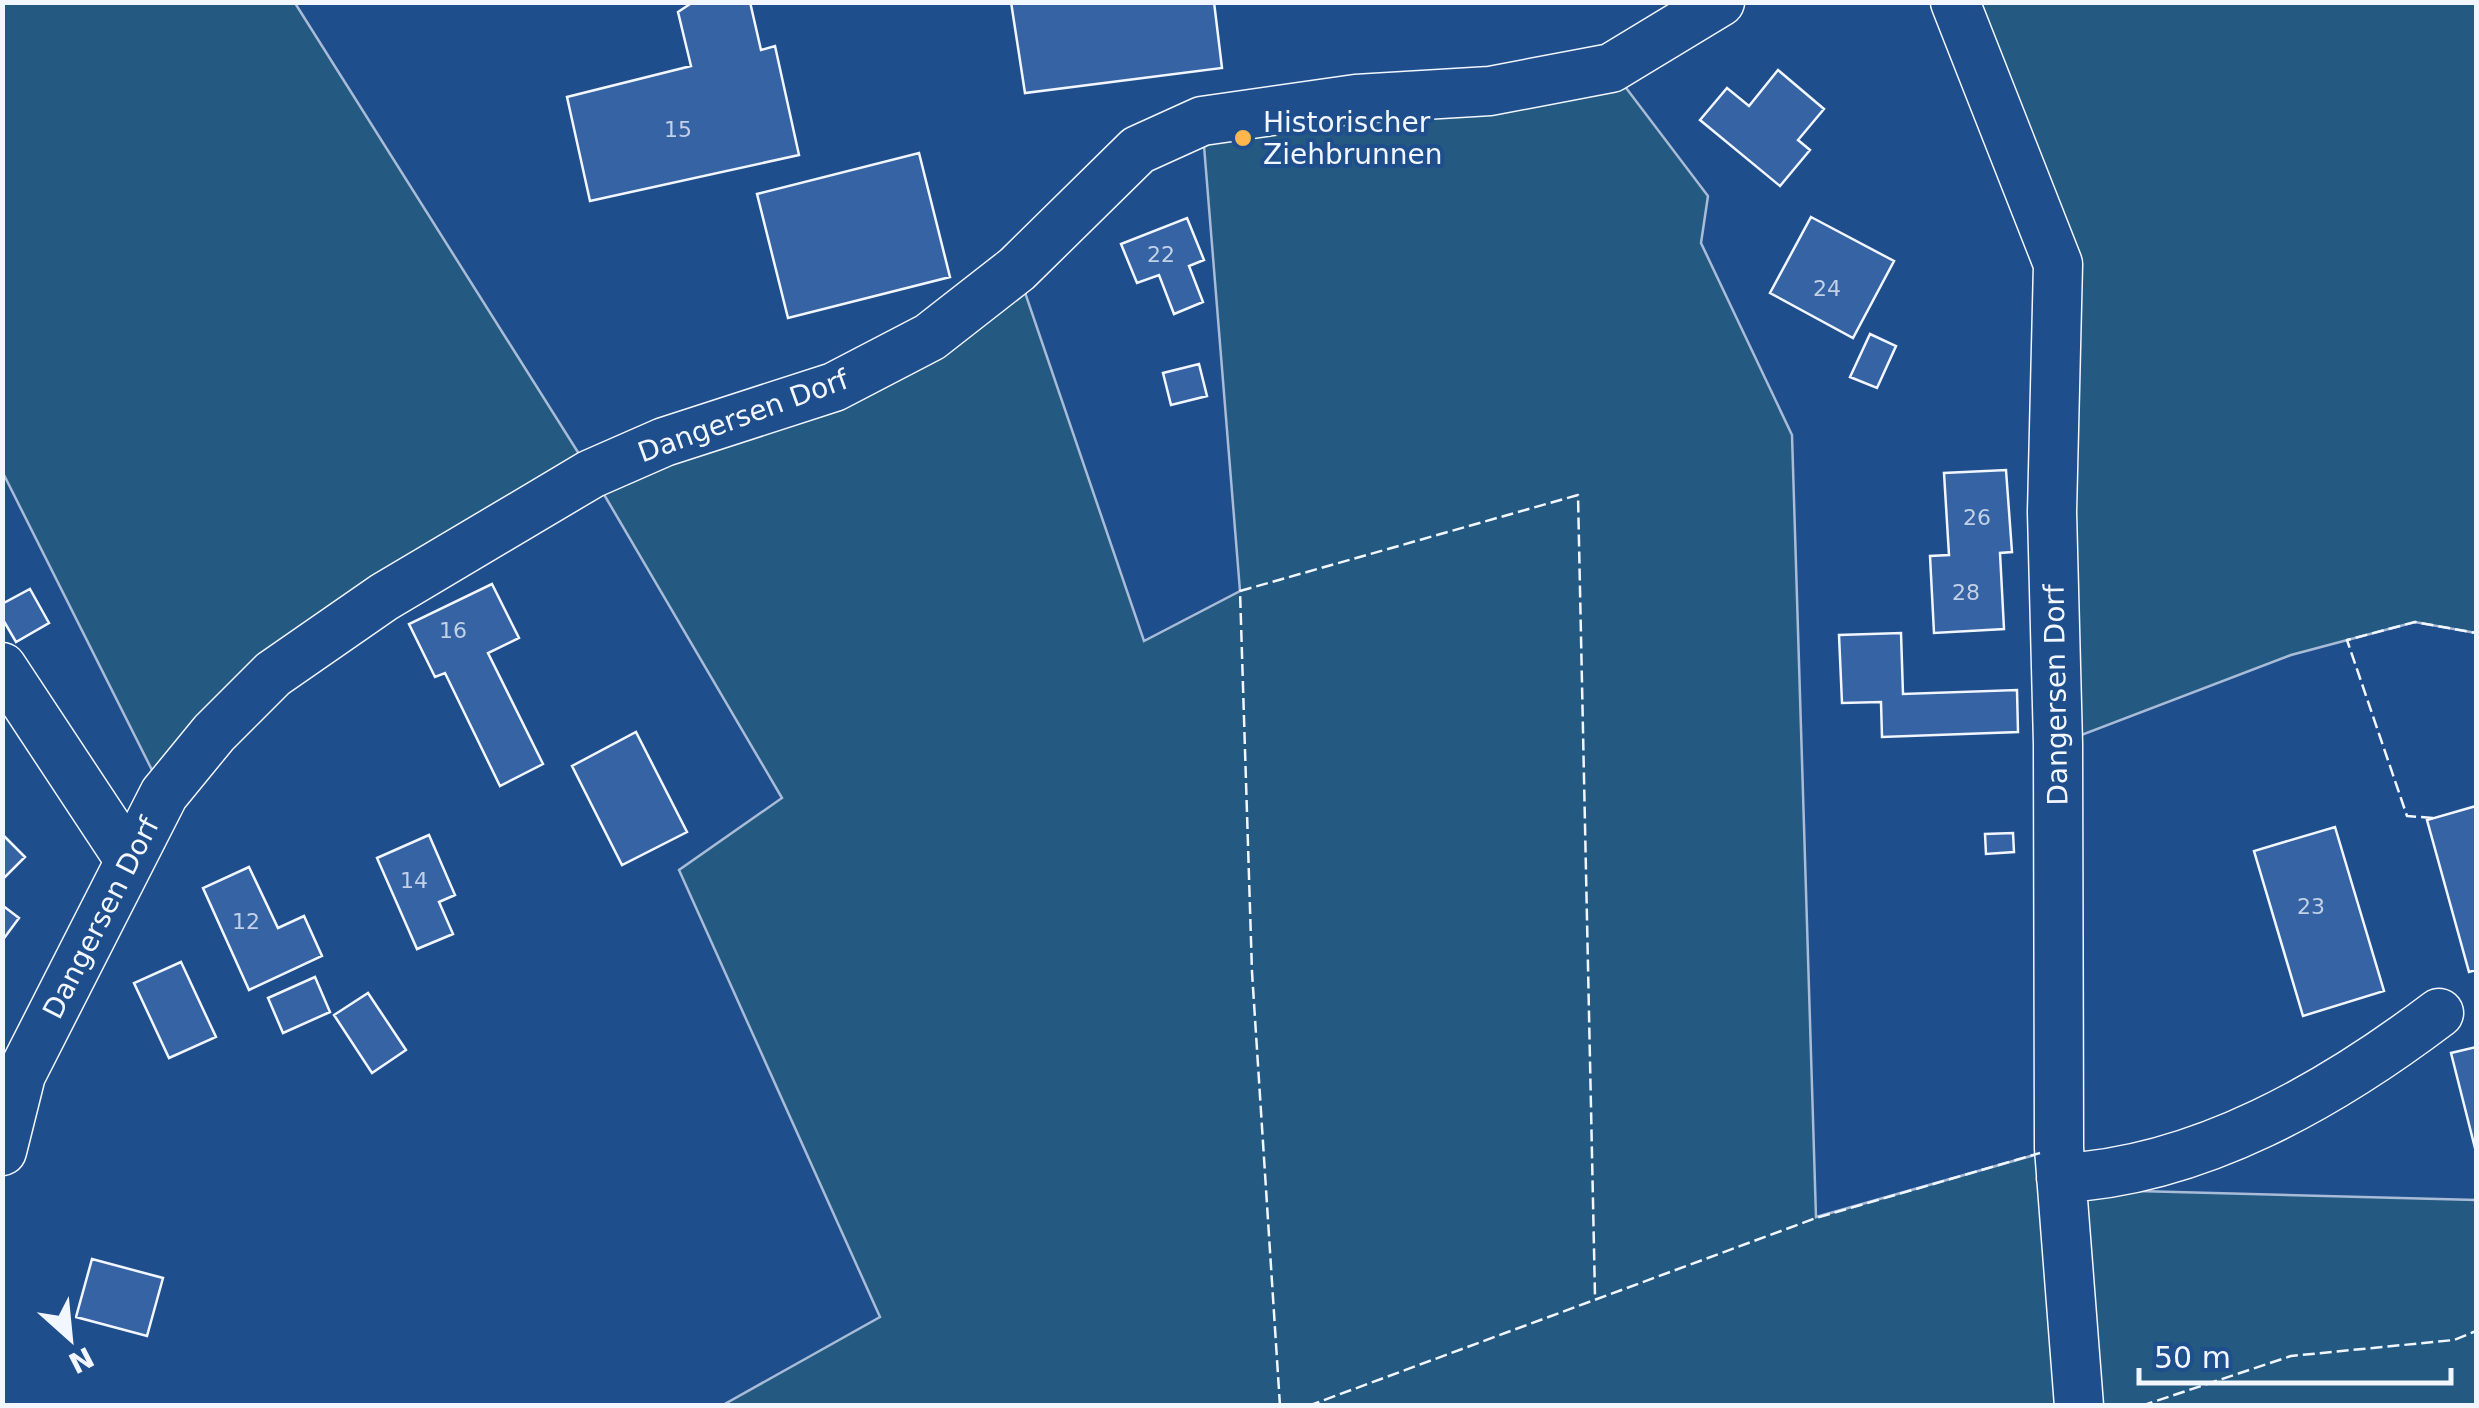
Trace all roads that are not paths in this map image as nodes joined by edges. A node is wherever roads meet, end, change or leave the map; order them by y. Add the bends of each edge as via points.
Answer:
1 (1720, 2) edge
2 (1955, 2) edge
3 (2, 666) edge
4 (130, 861) junction
5 (2440, 1013) dead end
6 (2, 1152) edge
7 (2062, 1178) junction
8 (2080, 1406) edge

1 - 4 street, Dangersen Dorf via 1611,68 1490,91 1356,99 1215,118 1138,150 1017,268 930,337 834,387 664,442 592,474 384,596 273,674 164,794
2 - 7 street, Dangersen Dorf via 2058,264 2052,512
3 - 4 street
4 - 6 street, Dangersen Dorf via 21,1075
5 - 7 street via 2363,1071 2274,1118 2106,1176
7 - 8 street, Dangersen Dorf

